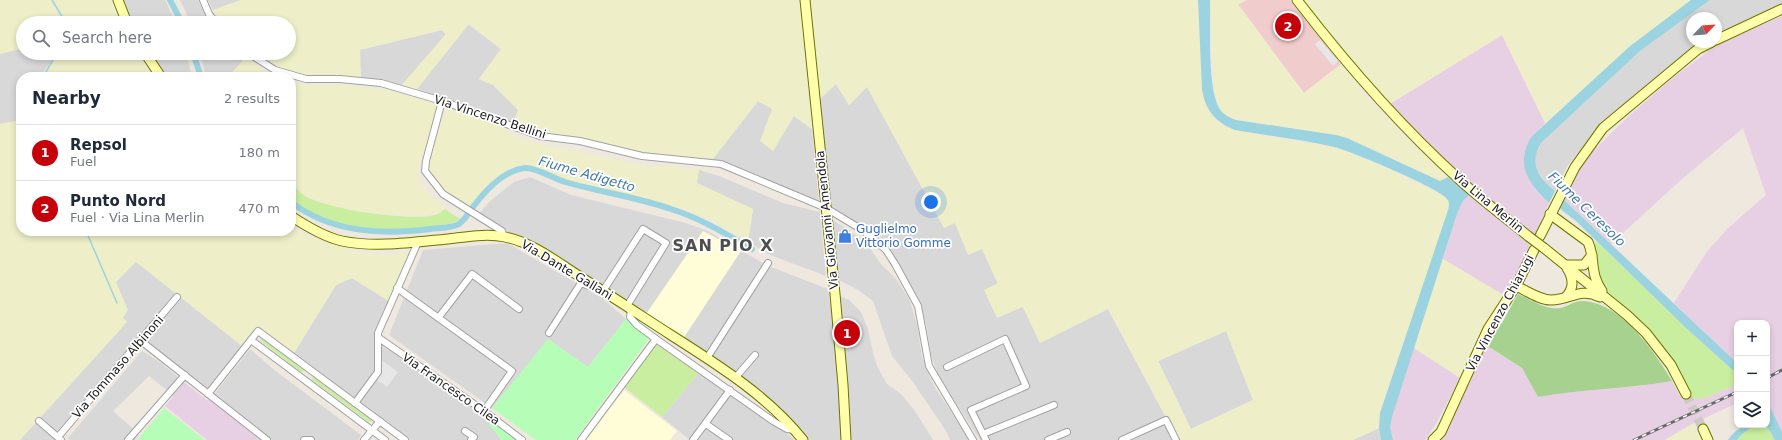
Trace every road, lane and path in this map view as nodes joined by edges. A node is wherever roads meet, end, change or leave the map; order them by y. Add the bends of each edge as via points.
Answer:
1 (118, 0) edge
2 (203, 0) edge
3 (805, 0) edge
4 (1297, 0) edge
5 (1782, 8) edge
6 (124, 16) edge
7 (211, 16) edge
8 (1722, 37) edge
9 (1700, 48) edge
10 (150, 60) edge
11 (259, 60) edge
12 (158, 72) edge
13 (282, 72) edge
14 (296, 76) edge
15 (442, 100) junction
16 (826, 208) junction
17 (1550, 214) junction
18 (296, 219) edge
19 (1540, 236) dead end
20 (504, 237) junction
21 (418, 242) junction
22 (1534, 250) dead end
23 (1592, 255) junction
24 (768, 263) dead end
25 (1566, 265) junction
26 (1516, 286) junction
27 (397, 288) junction
28 (603, 291) junction
29 (177, 297) dead end
30 (1566, 297) junction
31 (1612, 303) junction
32 (629, 308) junction
33 (519, 309) dead end
34 (439, 317) junction
35 (549, 333) dead end
36 (379, 338) junction
37 (656, 339) junction
38 (251, 340) junction
39 (141, 341) junction
40 (755, 355) dead end
41 (707, 358) junction
42 (947, 368) dead end
43 (311, 370) junction
44 (185, 375) junction
45 (735, 378) junction
46 (304, 379) junction
47 (730, 390) junction
48 (208, 394) junction
49 (1686, 394) tunnel mouth
50 (355, 403) junction
51 (1054, 405) dead end
52 (484, 411) junction
53 (39, 421) dead end
54 (380, 421) junction
55 (706, 424) junction
56 (1703, 429) tunnel mouth
57 (372, 430) junction
58 (795, 430) junction
59 (465, 431) dead end
60 (1067, 432) dead end
61 (985, 437) edge
62 (59, 438) edge
63 (128, 440) edge
64 (267, 440) edge
65 (304, 440) edge
66 (312, 440) edge
67 (364, 440) edge
68 (385, 440) edge
69 (406, 440) edge
70 (471, 440) edge
71 (522, 440) edge
72 (581, 440) edge
73 (693, 440) edge
74 (729, 440) edge
75 (803, 440) edge
76 (846, 440) edge
77 (973, 440) edge
78 (1048, 440) edge
79 (1122, 440) edge
80 (1176, 440) edge
81 (1433, 440) edge
82 (1708, 440) edge

1 - 6 main road
2 - 7 street
3 - 16 main road, Via Giovanni Amendola
4 - 25 main road, Via Lina Merlin, bridge via 1397,120 1462,182
5 - 8 main road
9 - 17 main road via 1603,128 1575,167
10 - 12 main road
11 - 13 street, Via Vincenzo Bellini
14 - 15 street, Via Vincenzo Bellini via 306,79 381,83
15 - 16 street, Via Vincenzo Bellini via 540,136 580,141 642,156 721,164
15 - 20 street via 425,171 443,194 502,231
16 - 76 main road, Via Giovanni Amendola
16 - 77 street, Via Vincenzo Bellini via 864,231 886,250 895,264 918,306 929,366
17 - 19 main road
17 - 23 main road via 1588,242
18 - 21 main road, Via Dante Gallani via 341,241
20 - 21 main road, Via Dante Gallani via 478,236
20 - 28 main road, Via Dante Gallani via 527,245
21 - 27 street
22 - 26 main road, Via Vincenzo Chiarugi
23 - 25 main road via 1584,265
23 - 31 main road via 1593,275
24 - 41 street
25 - 30 main road via 1572,279 1570,292
25 - 31 main road, Via Lina Merlin
26 - 30 main road via 1549,300
26 - 81 main road, Via Vincenzo Chiarugi via 1488,329 1441,432
27 - 34 street
27 - 36 street via 378,333
28 - 32 main road, Via Dante Gallani
28 - 32 street via 643,228 666,243
28 - 35 street via 581,283
29 - 39 street, Via Tommaso Albinoni
30 - 31 main road via 1586,292
31 - 49 main road, Via Lina Merlin via 1637,324 1664,354
32 - 37 street via 630,317
32 - 41 main road, Via Dante Gallani
33 - 34 street via 472,274
34 - 52 street via 512,371
36 - 50 street via 378,372
36 - 52 street, Via Francesco Cilea
37 - 47 street
37 - 72 street
38 - 43 street via 258,331
38 - 46 street
38 - 48 street
39 - 44 street
39 - 62 street, Via Tommaso Albinoni
40 - 45 street
41 - 45 main road, Via Dante Gallani
42 - 61 street via 1005,339 1026,386 971,410
43 - 46 street
43 - 50 street
44 - 48 street
44 - 63 street
45 - 58 main road, Via Dante Gallani
46 - 57 street
47 - 55 street
47 - 58 street via 773,421 787,429
48 - 64 street
50 - 54 street
51 - 61 street
52 - 71 street, Via Francesco Cilea
53 - 62 street
54 - 57 street
54 - 69 street
55 - 73 street
55 - 74 street
56 - 82 main road
57 - 67 street
57 - 68 street
58 - 75 main road, Via Dante Gallani
59 - 70 street via 474,437
60 - 78 street
65 - 66 street
79 - 80 street via 1166,420

